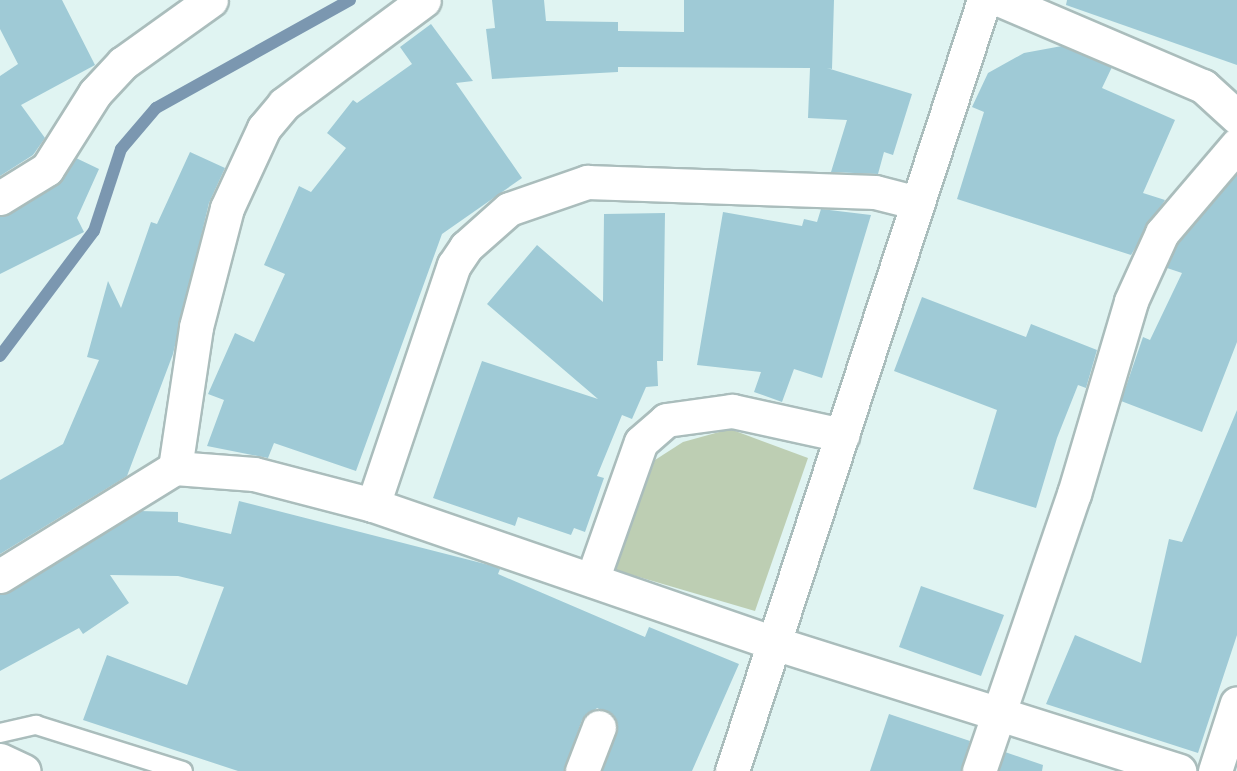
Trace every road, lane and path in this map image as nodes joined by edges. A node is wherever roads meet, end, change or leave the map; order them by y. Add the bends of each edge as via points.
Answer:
1 (211, 0) edge
2 (424, 0) edge
3 (984, 0) edge
4 (1000, 0) edge
5 (1237, 117) edge
6 (1237, 145) edge
7 (0, 198) edge
8 (918, 203) junction
9 (842, 435) junction
10 (175, 468) junction
11 (373, 505) junction
12 (0, 576) edge
13 (592, 580) junction
14 (774, 643) junction
15 (1237, 703) edge
16 (998, 713) junction
17 (599, 727) dead end
18 (0, 733) edge
19 (0, 760) edge
20 (24, 771) edge
21 (183, 771) edge
22 (582, 771) edge
23 (732, 771) edge
24 (979, 771) edge
25 (1179, 771) edge
26 (1215, 771) edge

1 - 7 street via 123,63 95,93 47,169
2 - 10 street via 284,104 264,128 227,208 196,327
3 - 8 street
4 - 5 street via 1203,86
6 - 16 street via 1162,233 1131,302 1074,494
8 - 9 street
8 - 11 street via 875,192 587,182 509,209 466,247 454,265
9 - 13 street via 732,411 666,420 641,442
9 - 14 street
10 - 11 street via 254,474
10 - 12 street
11 - 13 street
13 - 14 street
14 - 16 street
14 - 23 street
15 - 26 street
16 - 24 street
16 - 25 street
17 - 22 street
18 - 21 lane via 36,726
19 - 20 street

